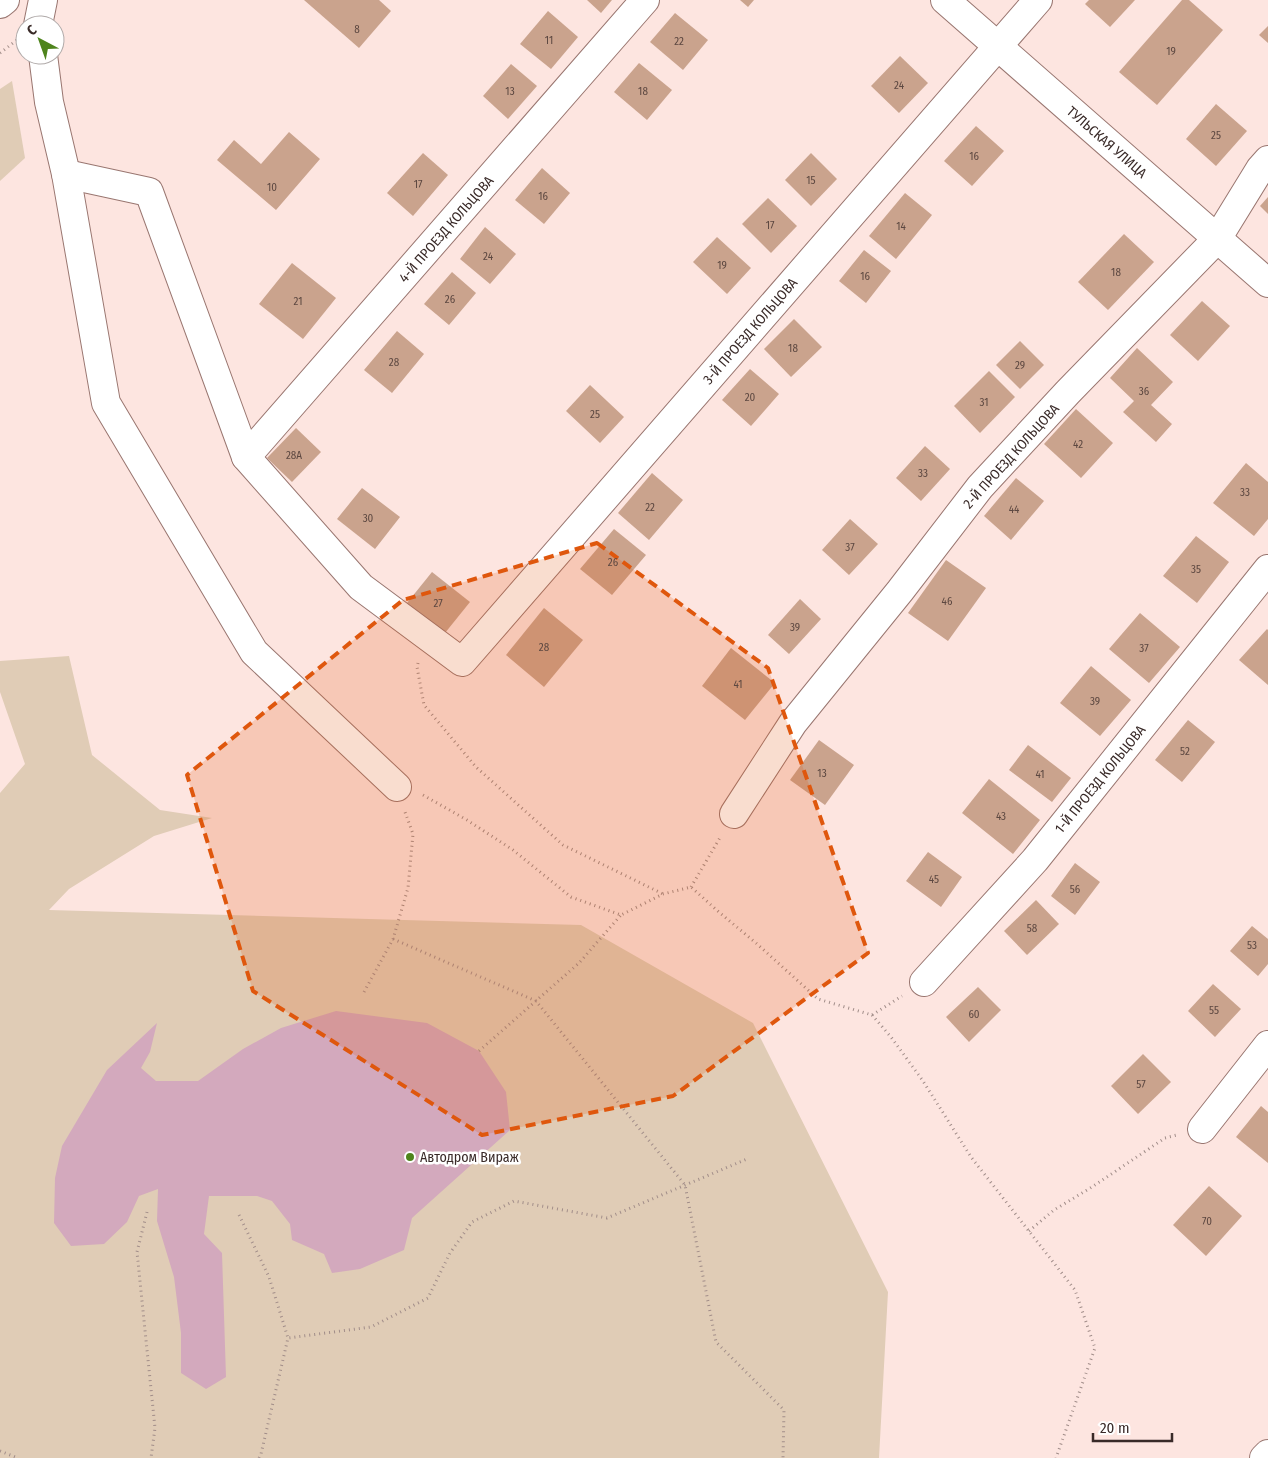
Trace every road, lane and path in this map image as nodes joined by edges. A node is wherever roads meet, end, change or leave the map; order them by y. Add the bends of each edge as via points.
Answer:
1 (5, 0) edge
2 (43, 0) edge
3 (645, 0) edge
4 (945, 0) edge
5 (1038, 0) edge
6 (0, 4) edge
7 (36, 15) edge
8 (15, 43) edge
9 (998, 46) junction
10 (0, 54) edge
11 (44, 65) edge
12 (1268, 160) edge
13 (66, 174) junction
14 (1217, 238) junction
15 (1268, 283) edge
16 (246, 457) junction
17 (1268, 569) edge
18 (427, 636) junction
19 (397, 787) junction
20 (734, 814) joint
21 (691, 887) junction
22 (663, 894) junction
23 (621, 915) junction
24 (393, 939) junction
25 (924, 982) joint
26 (364, 992) dead end
27 (536, 1001) junction
28 (872, 1015) junction
29 (1268, 1045) edge
30 (479, 1051) dead end
31 (1202, 1129) joint
32 (747, 1159) dead end
33 (685, 1185) junction
34 (147, 1212) dead end
35 (239, 1215) dead end
36 (1029, 1231) junction
37 (288, 1338) junction
38 (0, 1451) edge
39 (1268, 1454) edge
40 (18, 1458) edge
41 (151, 1458) edge
42 (259, 1458) edge
43 (783, 1458) edge
44 (1056, 1458) edge
45 (1264, 1458) edge

1 - 6 street
2 - 7 street
3 - 16 street, 4-Й ПРОЕЗД КОЛЬЦОВА
4 - 9 street, ТУЛЬСКАЯ УЛИЦА
5 - 9 street, 3-Й ПРОЕЗД КОЛЬЦОВА
8 - 10 path
9 - 14 street, ТУЛЬСКАЯ УЛИЦА
9 - 18 street, 3-Й ПРОЕЗД КОЛЬЦОВА via 462,662
11 - 13 street via 49,102
12 - 14 street, 2-Й ПРОЕЗД КОЛЬЦОВА
13 - 16 street via 149,192
13 - 19 street via 106,403 254,652
14 - 15 street, ТУЛЬСКАЯ УЛИЦА
14 - 20 street, 2-Й ПРОЕЗД КОЛЬЦОВА via 980,487 793,723
16 - 18 street via 361,587
17 - 25 street, 1-Й ПРОЕЗД КОЛЬЦОВА via 1035,860
18 - 22 path via 417,667 424,705 476,768 563,845
19 - 23 path via 420,794 467,820 513,850 571,897
19 - 24 path via 413,834 408,888
20 - 21 path
21 - 22 path
21 - 28 path via 818,999
22 - 23 path
23 - 27 path via 579,963
24 - 26 path
24 - 27 path
25 - 28 path
27 - 30 path
27 - 33 path
28 - 36 path via 923,1081 971,1157
29 - 31 street
31 - 36 path via 1165,1138 1054,1210
32 - 33 path
33 - 37 path via 607,1218 514,1201 472,1222 450,1253 428,1298 371,1327
33 - 43 path via 716,1342 784,1410
34 - 41 path via 138,1252 155,1428
35 - 37 path via 269,1277
36 - 44 path via 1075,1290 1095,1348
37 - 42 path
38 - 40 path
39 - 45 street

